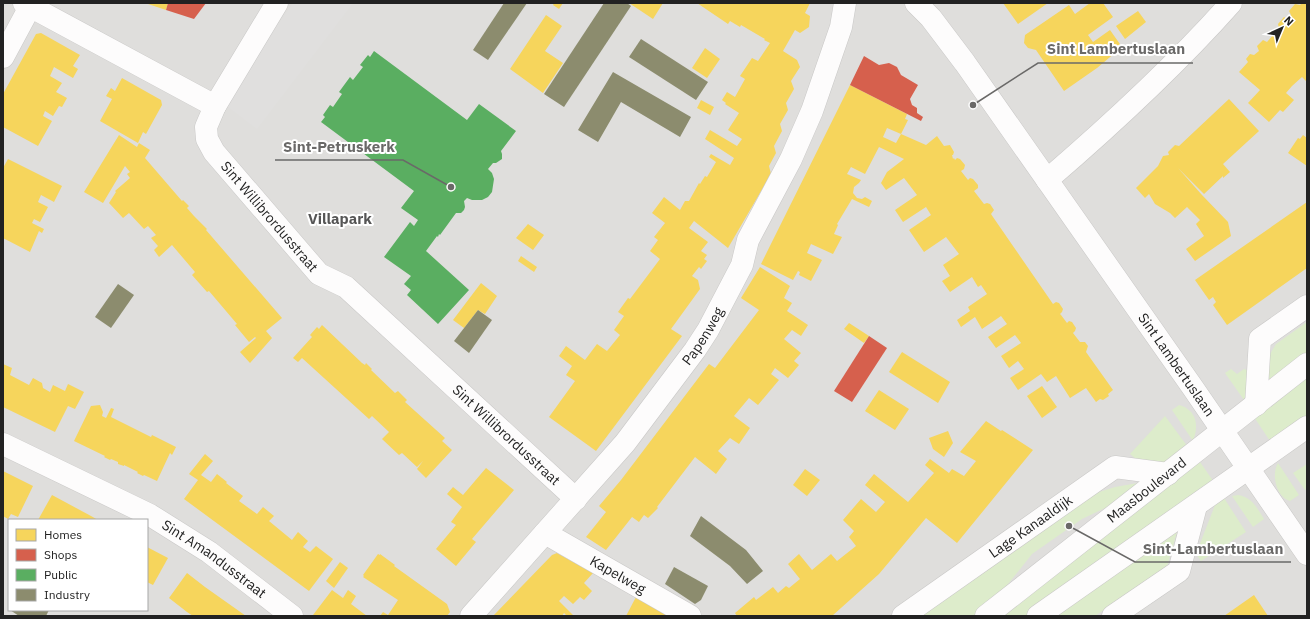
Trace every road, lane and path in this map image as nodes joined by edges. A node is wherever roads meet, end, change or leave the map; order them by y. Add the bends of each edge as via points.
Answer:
1 (277, 3) edge
2 (846, 3) edge
3 (916, 3) edge
4 (1231, 3) edge
5 (29, 4) edge
6 (3, 57) edge
7 (215, 106) junction
8 (1047, 180) junction
9 (1307, 306) edge
10 (1307, 364) edge
11 (1256, 405) junction
12 (1305, 430) edge
13 (1222, 432) junction
14 (3, 444) edge
15 (1248, 469) junction
16 (1168, 474) junction
17 (576, 499) junction
18 (1196, 506) junction
19 (545, 533) junction
20 (1307, 554) edge
21 (292, 616) edge
22 (471, 616) edge
23 (690, 616) edge
24 (903, 616) edge
25 (986, 616) edge
26 (1038, 616) edge
27 (1113, 616) edge

1 - 7 street, Sint Willibrordusstraat
2 - 17 street, Papenweg via 841,27 810,117 748,240 742,265 708,330 625,443
3 - 8 street, Sint Lambertuslaan via 931,18 965,63
4 - 8 street via 1169,68
5 - 6 street
5 - 7 street
7 - 17 street, Sint Willibrordusstraat via 206,127 207,139 214,152 319,274 346,287
8 - 13 street, Sint Lambertuslaan
9 - 11 street via 1260,339
10 - 11 street, Maasboulevard
11 - 13 street, Maasboulevard
12 - 15 street
13 - 15 street, Sint Lambertuslaan
13 - 16 street, Maasboulevard
14 - 21 street, Sint Amandusstraat via 150,515 209,552
15 - 18 street
15 - 20 street, Sint Lambertuslaan
16 - 24 street, Lage Kanaaldijk via 1115,467
16 - 25 street, Maasboulevard
17 - 19 street, Papenweg
18 - 26 street
18 - 27 street via 1179,571
19 - 22 street, Papenweg
19 - 23 street, Kapelweg

